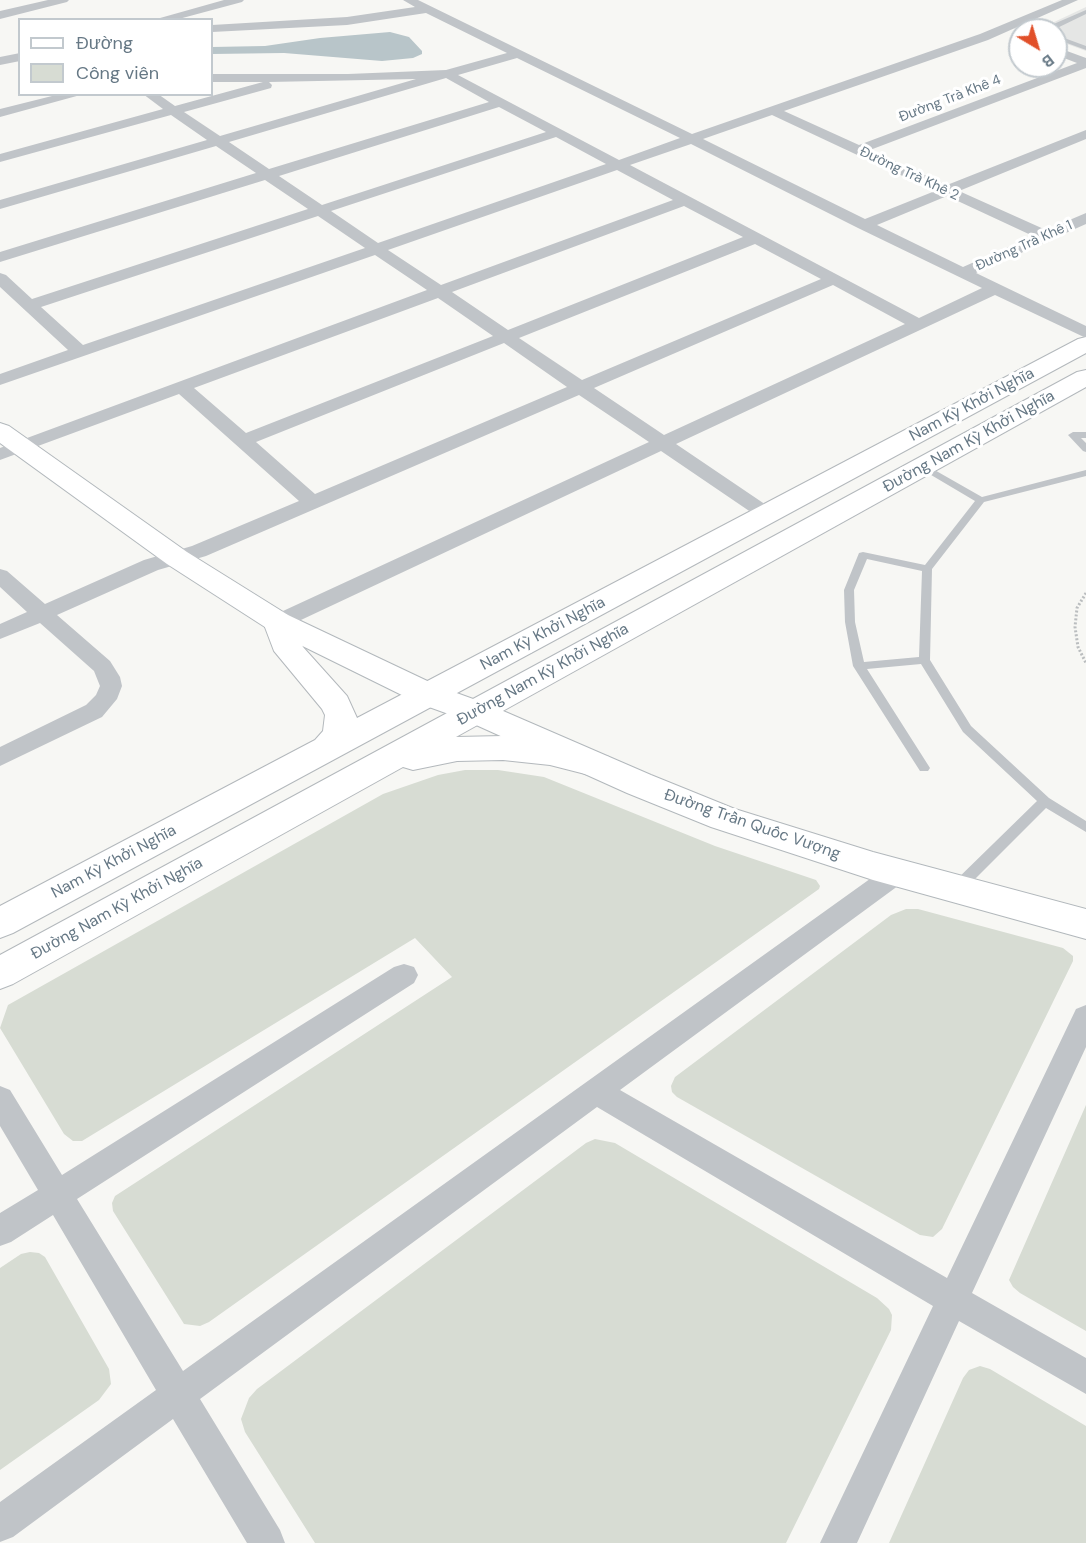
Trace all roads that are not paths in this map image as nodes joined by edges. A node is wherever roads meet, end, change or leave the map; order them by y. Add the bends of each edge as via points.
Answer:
1 (4, 0) edge
2 (63, 0) edge
3 (190, 0) edge
4 (238, 0) edge
5 (409, 0) edge
6 (1072, 0) edge
7 (204, 8) junction
8 (427, 9) junction
9 (19, 10) junction
10 (1086, 12) edge
11 (0, 15) edge
12 (29, 18) edge
13 (166, 18) edge
14 (1068, 20) edge
15 (237, 27) junction
16 (213, 29) edge
17 (1001, 31) junction
18 (1008, 34) edge
19 (1068, 41) edge
20 (1086, 48) edge
21 (517, 54) junction
22 (1068, 56) edge
23 (18, 57) edge
24 (0, 61) edge
25 (1086, 63) edge
26 (447, 74) junction
27 (294, 77) junction
28 (213, 78) edge
29 (69, 96) edge
30 (151, 96) edge
31 (499, 102) junction
32 (172, 111) junction
33 (773, 111) junction
34 (0, 112) edge
35 (556, 133) junction
36 (1086, 134) edge
37 (691, 140) junction
38 (217, 141) junction
39 (858, 150) junction
40 (0, 158) edge
41 (618, 165) junction
42 (266, 175) junction
43 (947, 191) junction
44 (684, 201) junction
45 (0, 205) edge
46 (320, 210) junction
47 (1086, 218) edge
48 (863, 225) junction
49 (1046, 236) junction
50 (755, 238) junction
51 (377, 249) junction
52 (0, 257) edge
53 (962, 273) junction
54 (0, 278) edge
55 (832, 280) junction
56 (994, 289) junction
57 (439, 292) junction
58 (30, 305) junction
59 (918, 324) junction
60 (1086, 333) edge
61 (506, 337) junction
62 (1086, 345) edge
63 (80, 352) junction
64 (1086, 377) edge
65 (0, 380) edge
66 (181, 386) junction
67 (581, 388) junction
68 (1086, 435) edge
69 (243, 441) junction
70 (661, 443) junction
71 (6, 444) edge
72 (1086, 449) edge
73 (924, 467) junction
74 (1086, 473) edge
75 (981, 500) junction
76 (312, 502) junction
77 (768, 514) junction
78 (177, 558) junction
79 (927, 568) junction
80 (0, 576) edge
81 (42, 613) junction
82 (278, 622) junction
83 (0, 632) edge
84 (924, 660) junction
85 (859, 666) junction
86 (429, 695) junction
87 (476, 712) junction
88 (325, 750) junction
89 (0, 756) edge
90 (597, 765) junction
91 (924, 768) dead end
92 (360, 776) junction
93 (1045, 801) junction
94 (1086, 827) edge
95 (897, 873) junction
96 (955, 889) junction
97 (0, 923) edge
98 (1086, 924) edge
99 (0, 973) edge
100 (404, 975) dead end
101 (1086, 1017) edge
102 (596, 1091) junction
103 (0, 1099) edge
104 (58, 1194) junction
105 (0, 1231) edge
106 (953, 1300) junction
107 (1086, 1377) edge
108 (177, 1394) junction
109 (0, 1524) edge
110 (267, 1543) edge
111 (838, 1543) edge

1 - 9 street
2 - 9 street
3 - 7 street
4 - 7 street
5 - 8 street
6 - 17 street
7 - 13 street
7 - 15 street
8 - 15 street via 348,21
8 - 21 street
9 - 11 street
9 - 12 street
10 - 14 lane
15 - 16 street
17 - 18 street
17 - 33 street
19 - 20 lane
21 - 26 street
21 - 37 street
22 - 25 street
23 - 24 street
25 - 39 street, Đường Trà Khê 4
26 - 27 street
26 - 31 street
26 - 38 street
27 - 28 street
27 - 32 street
29 - 34 street
30 - 32 street
31 - 35 street
31 - 42 street
32 - 38 street
32 - 40 street
33 - 37 street
33 - 39 street, Đường Trà Khê 2
35 - 41 street
35 - 46 street
36 - 43 street
37 - 41 street
37 - 48 street
38 - 42 street
38 - 45 street
39 - 43 street, Đường Trà Khê 2
41 - 44 street
41 - 51 street
42 - 46 street
42 - 52 street
43 - 48 street
43 - 49 street, Đường Trà Khê 2
44 - 50 street
44 - 57 street
46 - 51 street
46 - 58 street
47 - 49 street, Đường Trà Khê 1
48 - 53 street
49 - 53 street, Đường Trà Khê 1
50 - 55 street
50 - 61 street
51 - 57 street
51 - 63 street
53 - 56 street
54 - 58 street
55 - 59 street
55 - 67 street
56 - 59 street
56 - 60 street
57 - 61 street
57 - 66 street
58 - 63 street
59 - 70 street
61 - 67 street
61 - 69 street
62 - 77 main road, Nam Kỳ Khởi Nghĩa
63 - 65 street
64 - 73 main road, Đường Nam Kỳ Khởi Nghĩa
66 - 69 street
66 - 71 street
67 - 70 street
67 - 76 street
68 - 72 lane via 1072,435
69 - 76 street
70 - 77 street
70 - 82 street
71 - 78 main road, Đường Trần Quốc Vượng
73 - 75 lane
73 - 87 main road, Đường Nam Kỳ Khởi Nghĩa
74 - 75 lane
75 - 79 lane
76 - 78 street
77 - 86 main road, Nam Kỳ Khởi Nghĩa
78 - 81 street via 151,565
78 - 82 main road, Đường Trần Quốc Vượng
79 - 84 lane
79 - 85 lane via 863,555 849,590 850,622
80 - 81 street
81 - 83 street
81 - 89 street via 102,666 111,687 94,711
82 - 86 main road, Đường Trần Quốc Vượng
82 - 88 main road via 289,651 336,704 341,715 336,737
84 - 85 lane
84 - 93 lane via 967,729
85 - 91 lane
86 - 87 main road, Đường Trần Quốc Vượng
86 - 88 main road, Nam Kỳ Khởi Nghĩa
87 - 90 main road, Đường Trần Quốc Vượng
87 - 92 main road, Đường Nam Kỳ Khởi Nghĩa
88 - 97 main road, Nam Kỳ Khởi Nghĩa
90 - 92 main road via 550,753 481,748 432,753
90 - 95 main road, Đường Trần Quốc Vượng via 723,818
92 - 99 main road, Đường Nam Kỳ Khởi Nghĩa
93 - 94 lane
93 - 96 lane
95 - 96 main road, Đường Trần Quốc Vượng
95 - 102 street
96 - 98 main road, Đường Trần Quốc Vượng
100 - 104 street
101 - 106 street
102 - 106 street
102 - 108 street
103 - 104 street
104 - 105 street
104 - 108 street
106 - 107 street
106 - 111 street
108 - 109 street
108 - 110 street

